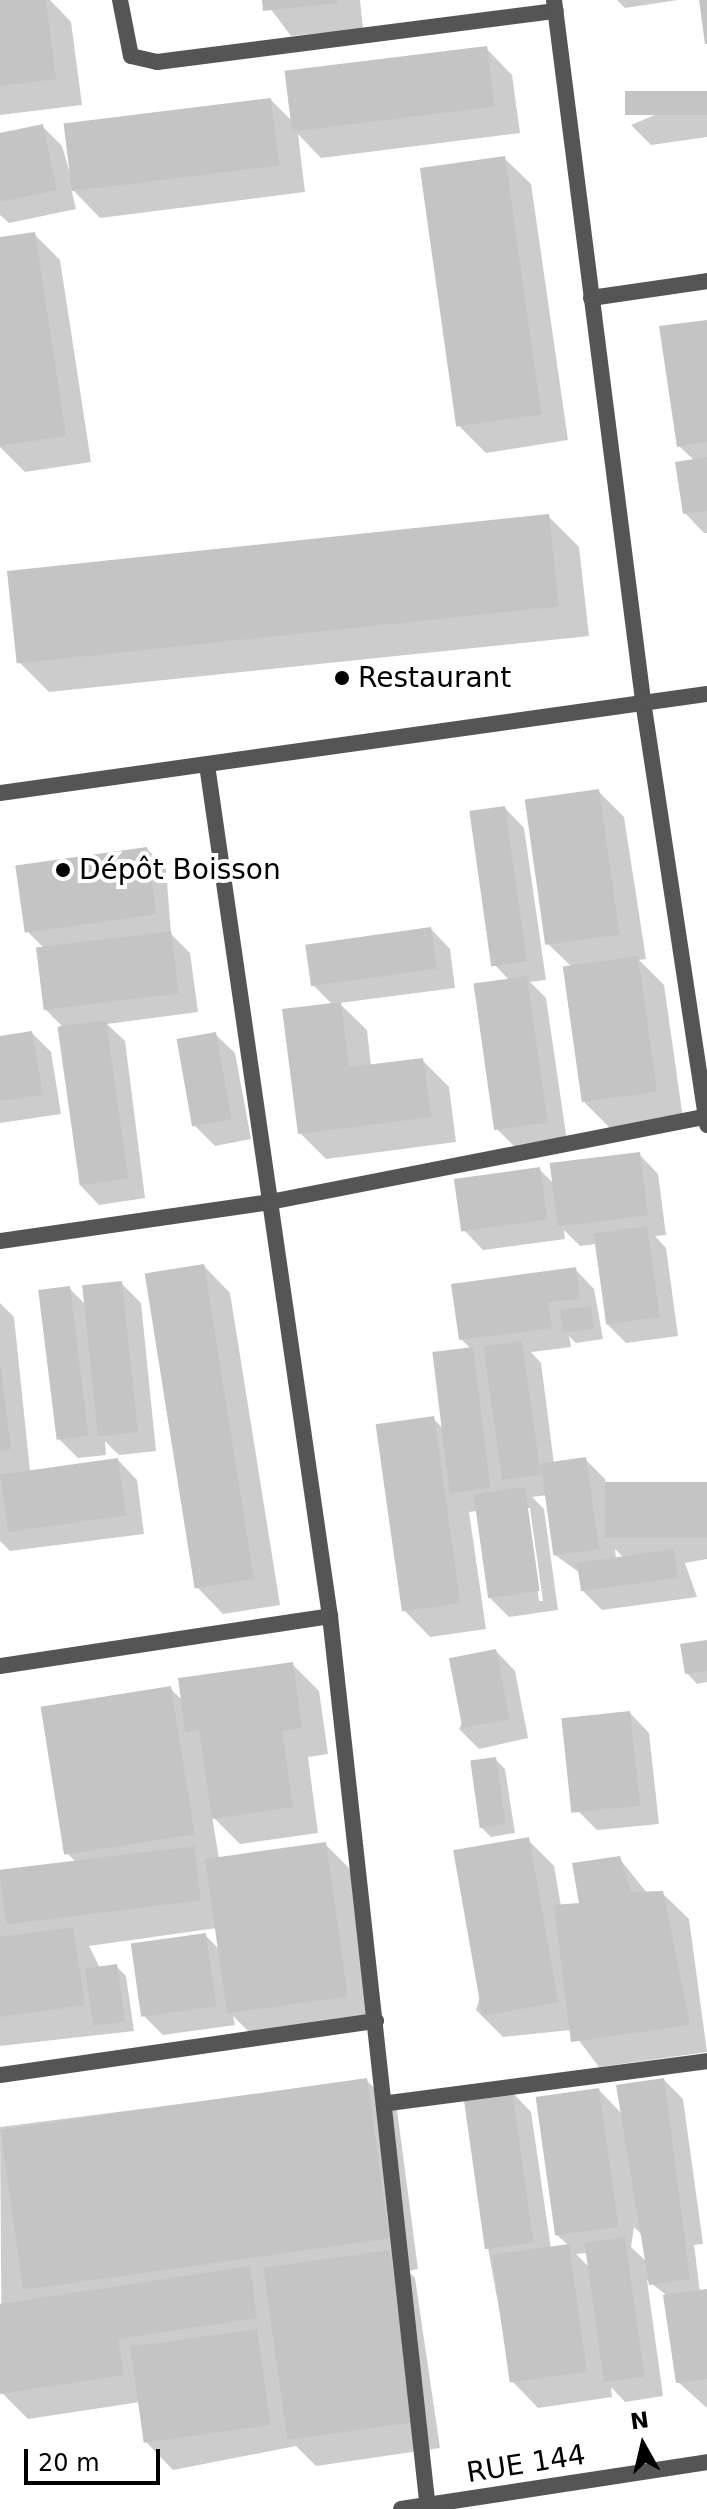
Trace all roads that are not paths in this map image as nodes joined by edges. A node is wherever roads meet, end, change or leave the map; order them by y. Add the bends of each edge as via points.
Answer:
1 (120, 0) edge
2 (555, 6) edge
3 (707, 281) edge
4 (591, 298) junction
5 (707, 694) edge
6 (643, 701) junction
7 (207, 765) junction
8 (0, 793) edge
9 (707, 1119) edge
10 (270, 1202) junction
11 (0, 1241) edge
12 (330, 1616) junction
13 (0, 1666) edge
14 (376, 2021) junction
15 (707, 2061) edge
16 (0, 2075) edge
17 (389, 2103) junction
18 (707, 2462) edge
19 (428, 2507) edge
20 (401, 2509) edge

1 - 2 street via 131,56 157,62
2 - 4 street
3 - 4 street
4 - 6 street
5 - 6 street
6 - 7 street
6 - 9 street
7 - 8 street
7 - 10 street
9 - 10 street
10 - 11 street
10 - 12 street
12 - 13 street
12 - 14 street
14 - 16 street
14 - 17 street
15 - 17 street
17 - 19 street
18 - 19 street, RUE 144
19 - 20 street, RUE 144

